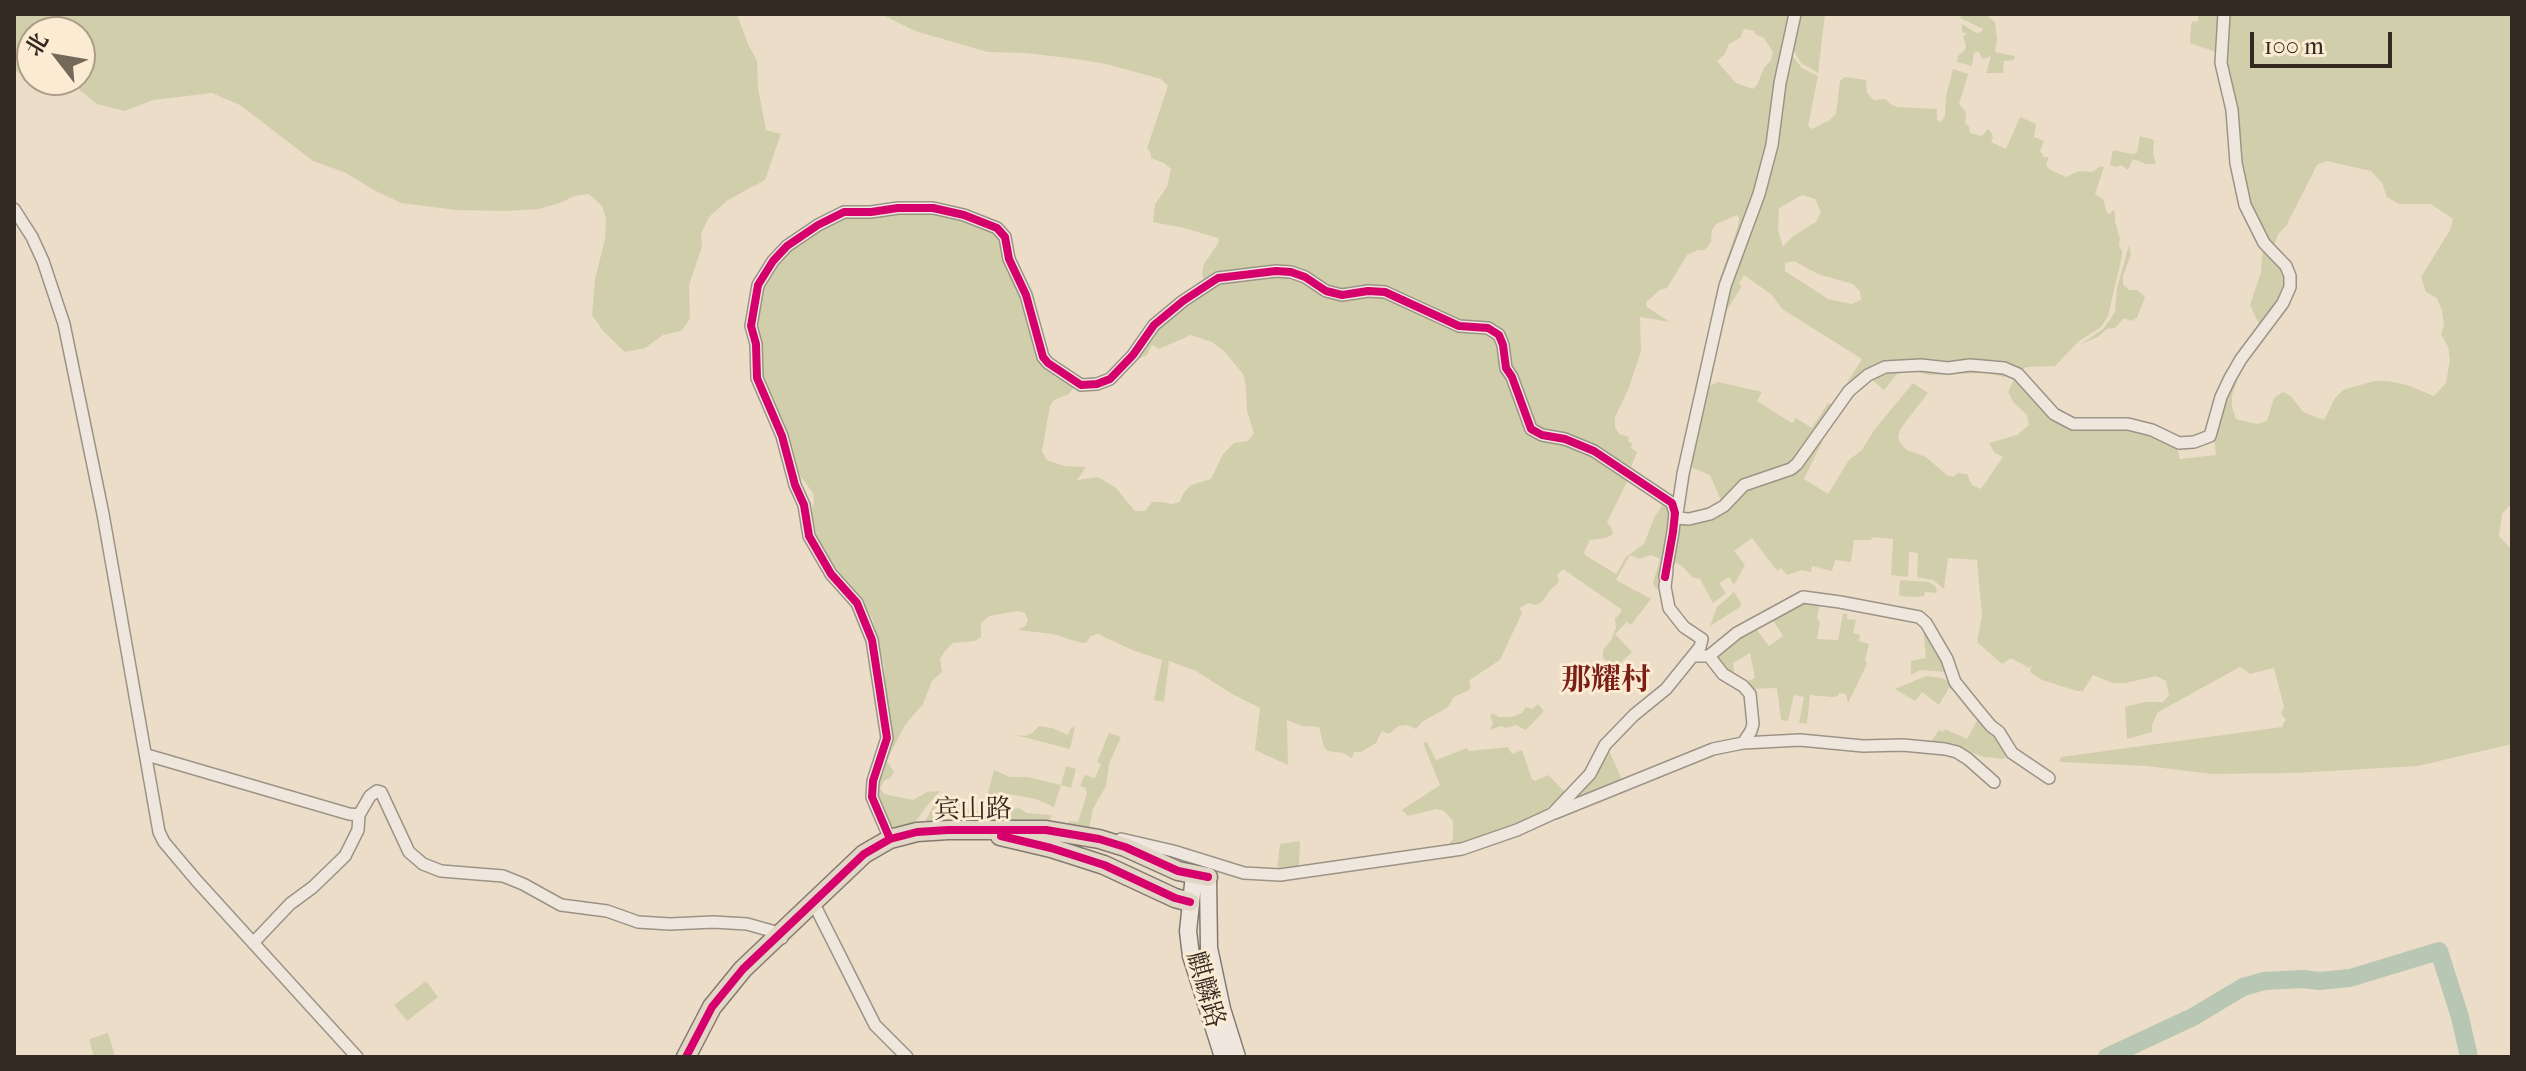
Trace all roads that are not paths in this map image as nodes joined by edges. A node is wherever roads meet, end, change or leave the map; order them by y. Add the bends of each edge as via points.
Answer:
1 (1795, 14) edge
2 (2224, 14) edge
3 (14, 209) edge
4 (1677, 518) junction
5 (1665, 577) junction
6 (1695, 656) junction
7 (1709, 656) junction
8 (1743, 743) junction
9 (147, 755) junction
10 (2049, 778) dead end
11 (1994, 782) dead end
12 (1552, 814) junction
13 (359, 815) junction
14 (890, 839) junction
15 (1099, 839) junction
16 (1201, 876) junction
17 (1190, 902) junction
18 (815, 906) junction
19 (781, 937) junction
20 (253, 943) junction
21 (357, 1057) edge
22 (688, 1057) edge
23 (907, 1057) edge
24 (1223, 1057) edge
25 (1237, 1057) edge

1 - 4 street via 1772,145 1725,286
2 - 4 street via 2221,63 2245,205 2264,243 2286,266 2290,287 2230,378 2210,436 2179,443 2128,424 2073,424 2054,414 2018,374 2004,368 1885,367 1849,391 1797,464 1744,485 1710,514
3 - 9 street via 43,261 64,324
4 - 5 street
5 - 6 street via 1674,617 1702,639
5 - 14 street via 1672,503 1594,451 1531,429 1506,368 1499,335 1488,328 1459,326 1385,292 1326,291 1291,272 1218,278 1154,325 1110,379 1081,385 1043,357 1008,243 997,228 933,208 844,212 781,251 758,285 751,326 757,378 779,425 809,536 831,574 857,603 872,640 887,738 872,797
6 - 7 street
6 - 12 street via 1605,745 1590,774
7 - 8 street via 1750,694 1753,724
7 - 10 street via 1737,633 1803,597 1919,617 1947,659 1952,677 2012,753
8 - 11 street via 1800,740 1945,749 1968,759
8 - 12 street via 1713,749
9 - 13 street
9 - 20 street via 164,842
12 - 15 street via 1452,852 1280,875 1244,873 1140,843
13 - 19 street via 370,796 381,792 409,852 441,871 503,876 561,905 607,911 638,922 747,924
13 - 20 street via 345,856
14 - 15 main road, 宾山路 via 931,831 1046,830
14 - 18 main road, 宾山路 via 864,854
15 - 16 main road, 宾山路
16 - 17 main road, 麒麟路
16 - 25 main road, 麒麟路 via 1209,948
17 - 18 main road, 宾山路 via 1051,848 985,834 948,834 918,836 884,847
17 - 24 main road, 麒麟路 via 1191,956
18 - 19 main road, 宾山路
18 - 23 street via 875,1025
19 - 22 main road, 宾山路 via 728,991
20 - 21 street

